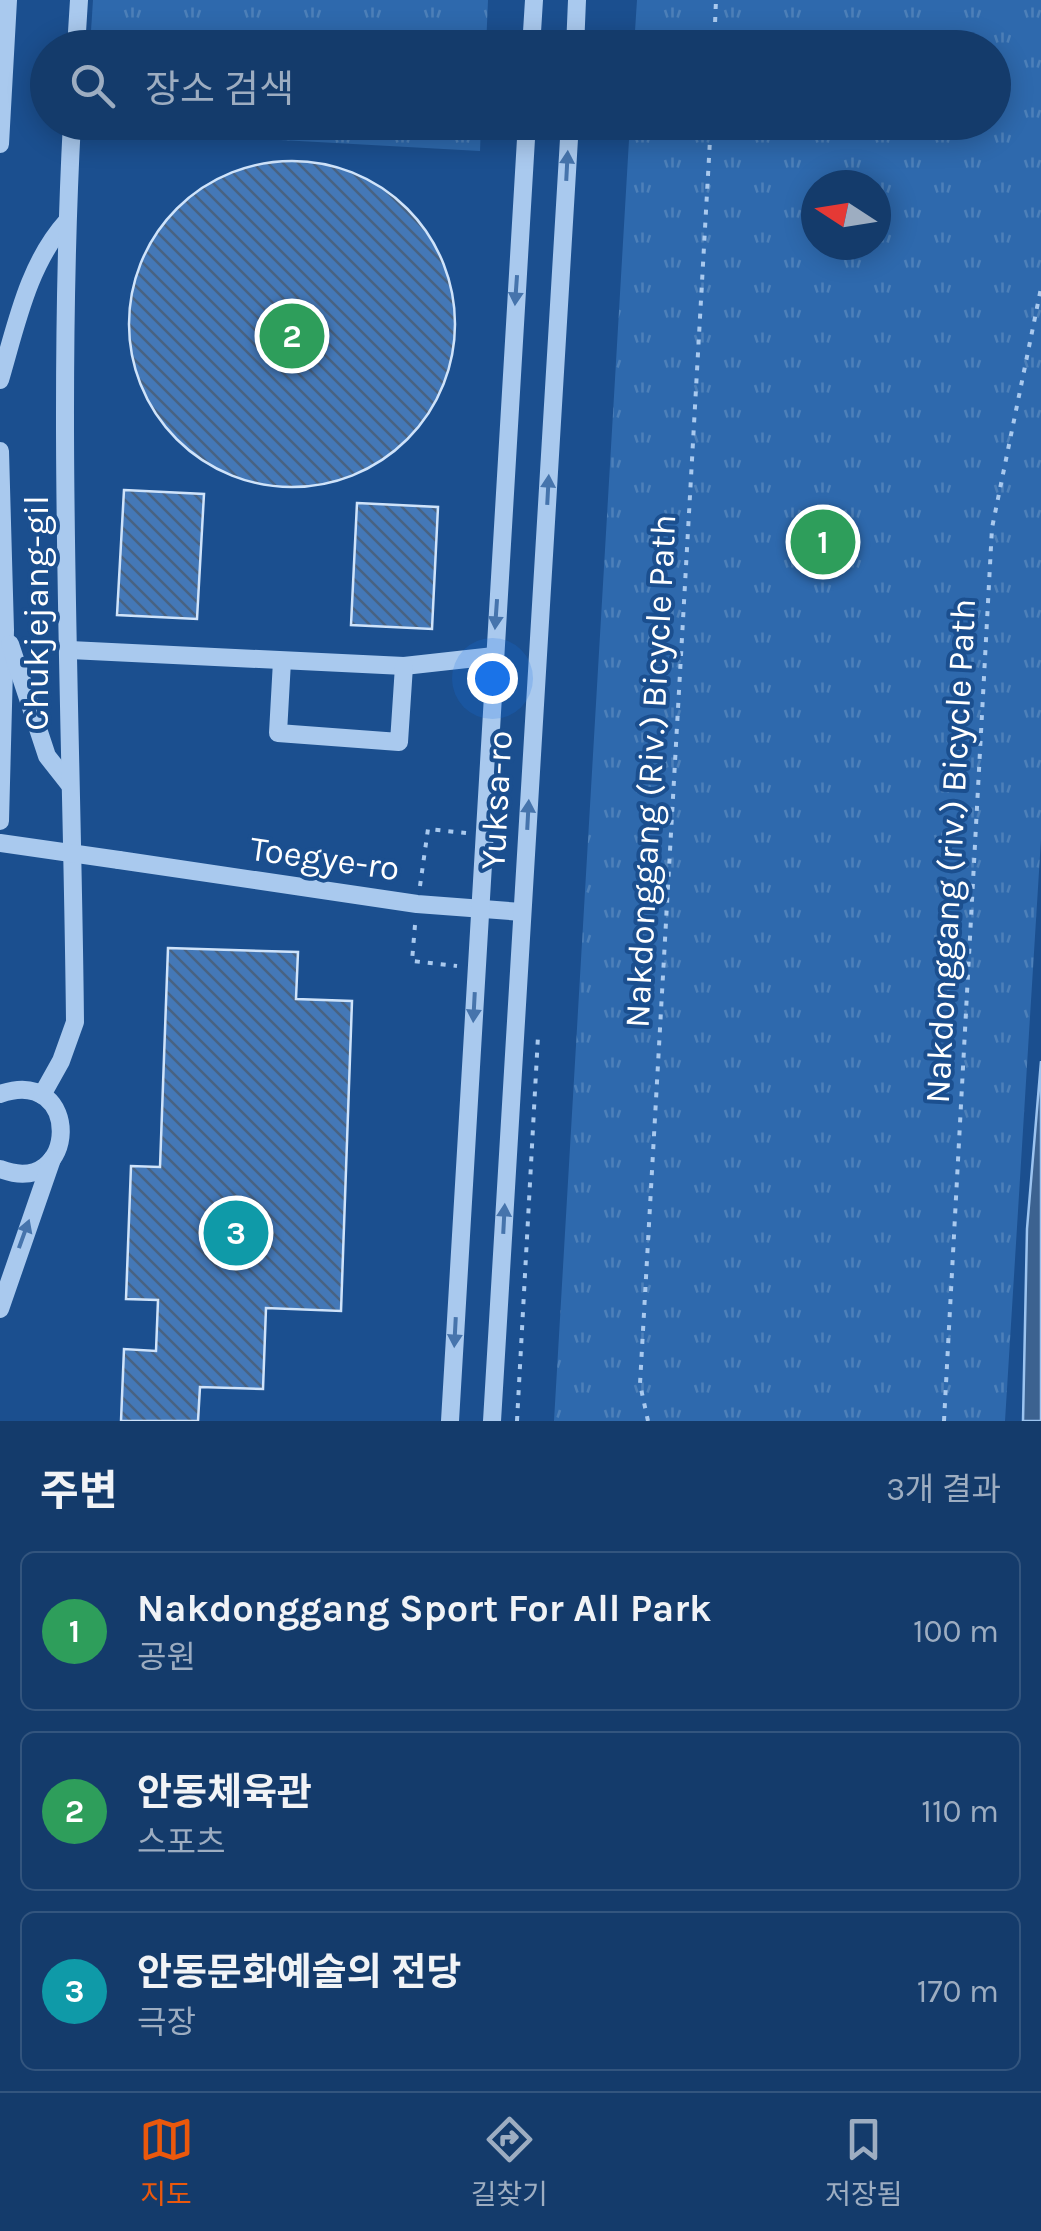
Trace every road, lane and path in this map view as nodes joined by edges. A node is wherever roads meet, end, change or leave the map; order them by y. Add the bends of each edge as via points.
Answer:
1 (8, 0) edge
2 (79, 0) edge
3 (534, 0) edge
4 (578, 0) edge
5 (716, 0) edge
6 (77, 30) edge
7 (533, 30) edge
8 (576, 30) edge
9 (715, 30) edge
10 (71, 140) edge
11 (526, 140) edge
12 (569, 140) edge
13 (710, 140) edge
14 (0, 144) edge
15 (66, 221) junction
16 (1041, 288) edge
17 (0, 380) edge
18 (0, 451) edge
19 (6, 630) junction
20 (70, 650) junction
21 (494, 656) junction
22 (282, 660) junction
23 (404, 666) junction
24 (69, 784) junction
25 (0, 821) edge
26 (0, 843) edge
27 (479, 910) junction
28 (522, 912) junction
29 (0, 1094) edge
30 (42, 1095) junction
31 (52, 1160) junction
32 (0, 1169) edge
33 (0, 1310) edge
34 (450, 1421) edge
35 (492, 1421) edge
36 (648, 1421) edge
37 (944, 1421) edge

1 - 14 street
2 - 6 street
3 - 7 street
4 - 8 street
5 - 9 path
10 - 15 street, Chukjejang-gil
11 -> 21 street, Yuksa-ro
28 -> 12 street, Yuksa-ro
13 - 36 path, Nakdonggang (Riv.) Bicycle Path via 640,1384
15 - 17 street via 48,242 25,297
15 - 20 street, Chukjejang-gil
16 - 37 path, Nakdonggang (riv.) Bicycle Path via 992,528
18 - 19 street
19 - 24 street via 47,756
19 - 25 street
20 - 22 street
20 - 24 street, Chukjejang-gil
21 - 23 street
21 - 27 street, Yuksa-ro
22 - 23 street
22 - 23 street via 278,734 399,742
24 - 30 street, Chukjejang-gil via 76,1022
26 - 27 street, Toegye-ro, bridge
27 - 28 street, Toegye-ro
27 -> 34 street, Yuksa-ro
35 -> 28 street, Yuksa-ro
29 - 30 street
30 - 31 street via 62,1132
31 - 32 street via 28,1174
33 -> 31 street

